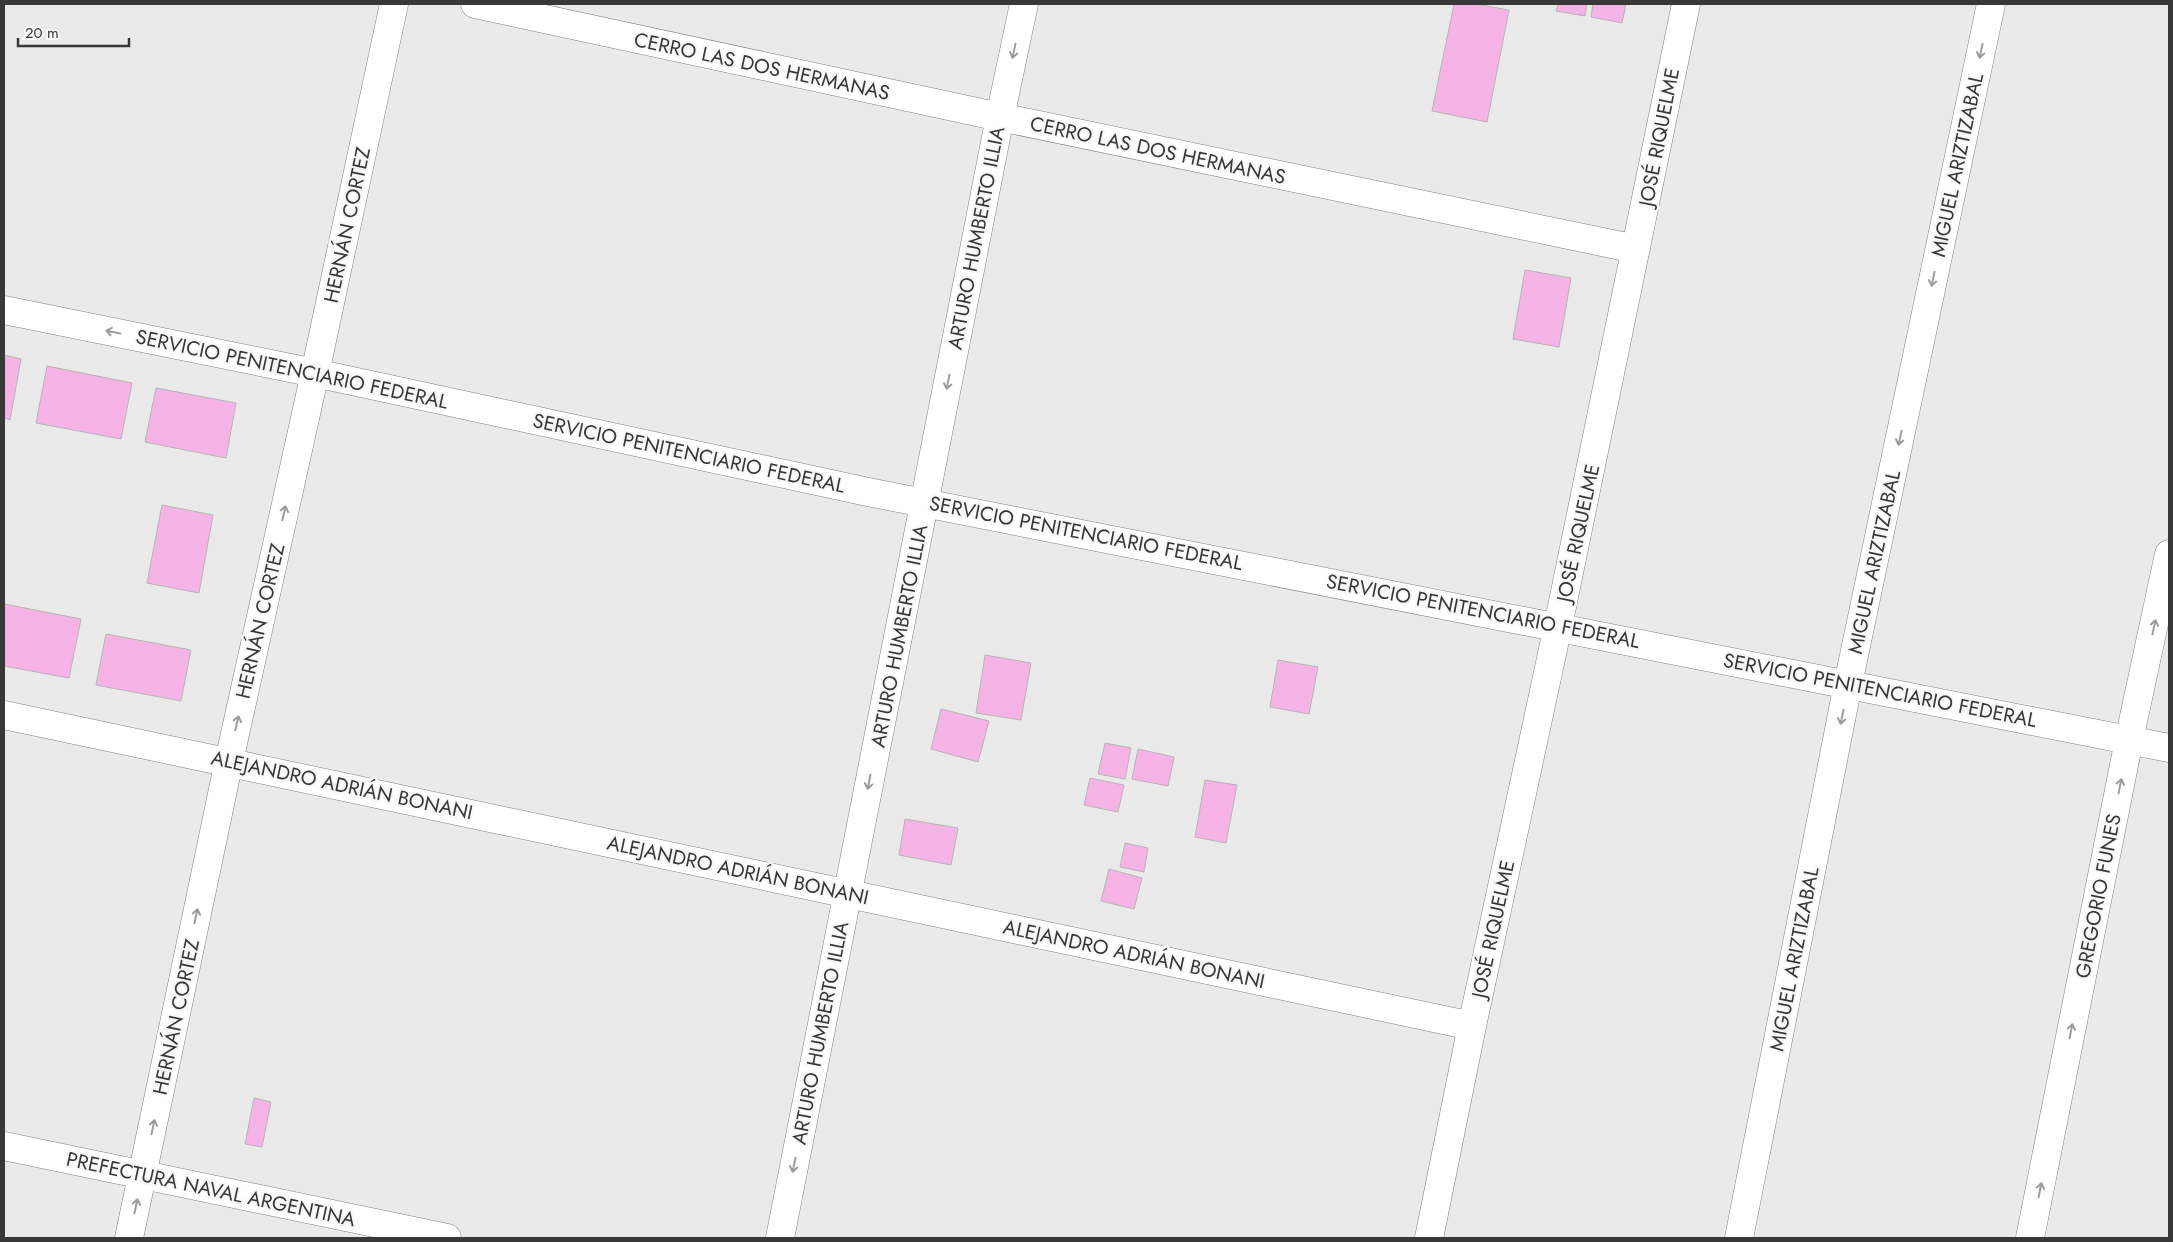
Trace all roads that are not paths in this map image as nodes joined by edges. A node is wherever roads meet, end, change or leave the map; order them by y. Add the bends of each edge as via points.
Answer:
1 (394, 4) edge
2 (475, 4) edge
3 (1024, 4) edge
4 (1686, 4) edge
5 (1991, 4) edge
6 (1000, 117) junction
7 (1636, 249) junction
8 (4, 310) edge
9 (315, 373) junction
10 (925, 502) junction
11 (2169, 554) edge
12 (1558, 626) junction
13 (1848, 684) junction
14 (4, 714) edge
15 (2129, 740) junction
16 (2169, 748) edge
17 (228, 761) junction
18 (847, 894) junction
19 (1472, 1026) junction
20 (4, 1146) edge
21 (143, 1174) junction
22 (129, 1238) edge
23 (448, 1238) edge
24 (780, 1238) edge
25 (1429, 1238) edge
26 (1739, 1238) edge
27 (2030, 1238) edge

1 - 9 street, HERNÁN CORTEZ
2 - 6 street, CERRO LAS DOS HERMANAS
3 -> 6 street, ARTURO HUMBERTO ILLIA
4 - 7 street, JOSÉ RIQUELME
5 -> 13 street, MIGUEL ARIZTIZABAL
6 - 7 street, CERRO LAS DOS HERMANAS
6 -> 10 street, ARTURO HUMBERTO ILLIA
7 - 12 street, JOSÉ RIQUELME
9 -> 8 street, SERVICIO PENITENCIARIO FEDERAL
9 - 10 street, SERVICIO PENITENCIARIO FEDERAL
17 -> 9 street, HERNÁN CORTEZ
10 - 12 street, SERVICIO PENITENCIARIO FEDERAL
10 -> 18 street, ARTURO HUMBERTO ILLIA
15 -> 11 street, GREGORIO FUNES
12 - 13 street, SERVICIO PENITENCIARIO FEDERAL
12 - 19 street, JOSÉ RIQUELME
13 - 15 street, SERVICIO PENITENCIARIO FEDERAL
13 -> 26 street, MIGUEL ARIZTIZABAL
14 - 17 street, ALEJANDRO ADRIÁN BONANI
15 - 16 street, SERVICIO PENITENCIARIO FEDERAL
27 -> 15 street, GREGORIO FUNES
17 - 18 street, ALEJANDRO ADRIÁN BONANI
21 -> 17 street, HERNÁN CORTEZ
18 - 19 street, ALEJANDRO ADRIÁN BONANI
18 -> 24 street, ARTURO HUMBERTO ILLIA
19 - 25 street, JOSÉ RIQUELME
20 - 21 street, PREFECTURA NAVAL ARGENTINA
22 -> 21 street, HERNÁN CORTEZ
21 - 23 street, PREFECTURA NAVAL ARGENTINA

